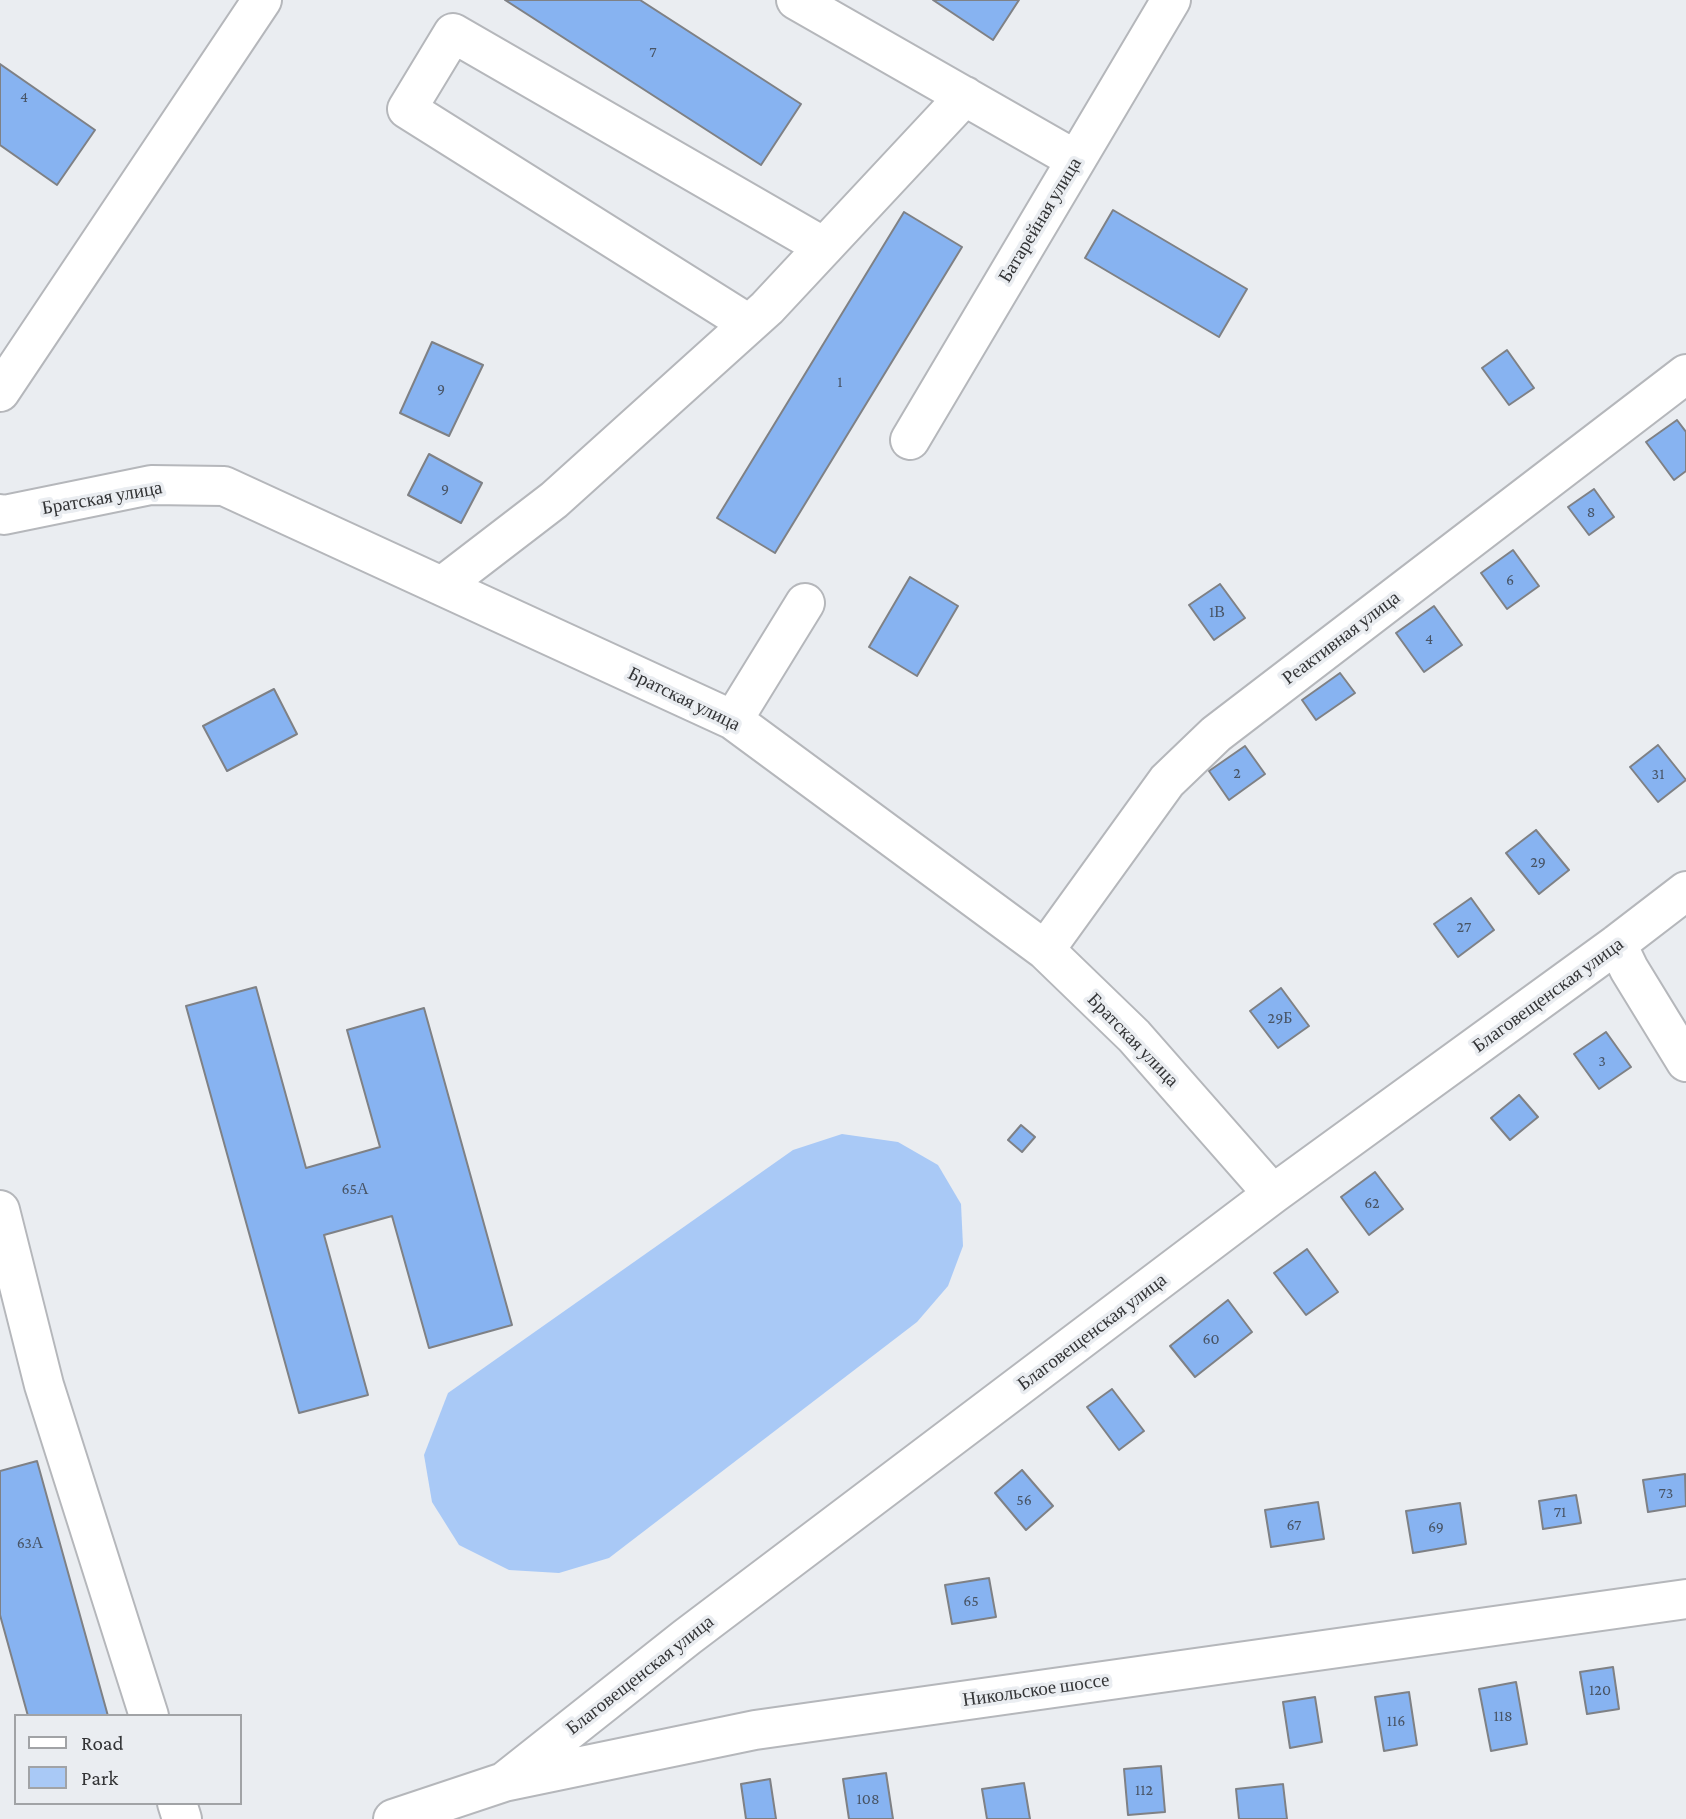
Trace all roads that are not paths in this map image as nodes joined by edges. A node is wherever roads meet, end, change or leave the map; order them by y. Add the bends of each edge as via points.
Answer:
1 (262, 0) edge
2 (796, 0) edge
3 (1171, 0) edge
4 (965, 96) junction
5 (1076, 160) junction
6 (824, 247) junction
7 (749, 324) junction
8 (1686, 374) edge
9 (0, 392) edge
10 (910, 440) dead end
11 (0, 514) edge
12 (442, 586) junction
13 (805, 603) dead end
14 (733, 720) junction
15 (1686, 891) edge
16 (1617, 944) junction
17 (1045, 950) junction
18 (1686, 1062) edge
19 (1273, 1194) junction
20 (0, 1210) edge
21 (1686, 1599) edge
22 (148, 1714) edge
23 (504, 1782) junction
24 (393, 1819) edge

1 - 9 street
2 - 4 street
3 - 5 street, Батарейная улица
4 - 5 street
4 - 6 street
5 - 10 street, Батарейная улица
6 - 7 street
6 - 7 street via 453,33 407,109
7 - 12 street via 554,500
8 - 17 street, Реактивная улица via 1216,734 1167,781
11 - 12 street, Братская улица via 151,485 224,486
12 - 14 street, Братская улица
13 - 14 street
14 - 17 street, Братская улица
15 - 16 street, Благовещенская улица
16 - 18 street
16 - 19 street, Благовещенская улица
17 - 19 street, Братская улица via 1134,1036
19 - 23 street, Благовещенская улица via 687,1637
20 - 22 street via 44,1385
21 - 23 street, Никольское шоссе via 755,1730
23 - 24 street, Никольское шоссе

